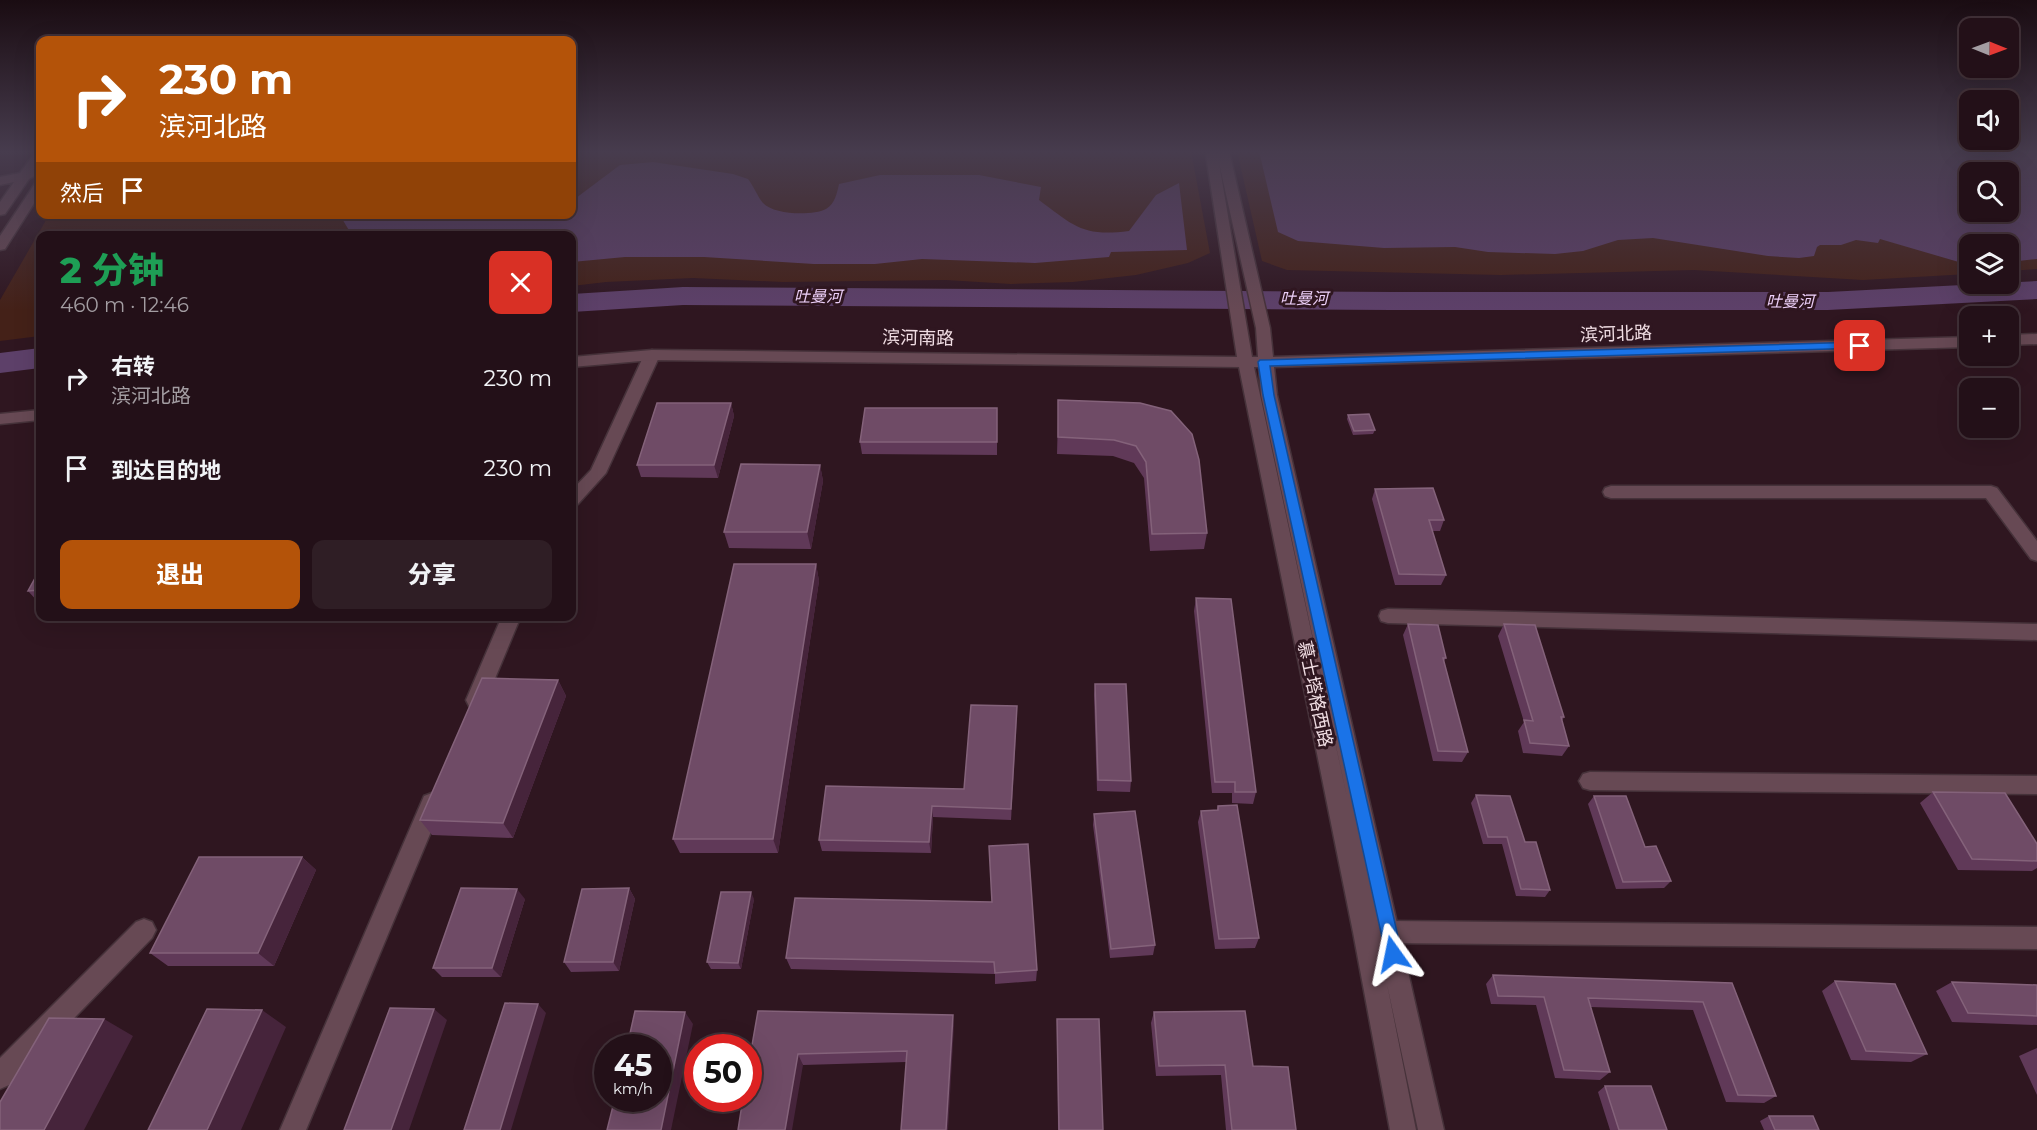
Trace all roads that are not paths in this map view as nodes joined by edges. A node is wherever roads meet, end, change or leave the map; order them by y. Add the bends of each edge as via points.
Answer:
1 (28, 204) edge
2 (1220, 204) edge
3 (1234, 204) edge
4 (0, 246) edge
5 (2037, 339) edge
6 (2019, 340) edge
7 (1959, 342) edge
8 (652, 354) junction
9 (576, 362) edge
10 (1255, 362) junction
11 (36, 415) edge
12 (0, 419) edge
13 (1611, 492) dead end
14 (576, 496) edge
15 (2034, 544) edge
16 (1388, 616) dead end
17 (510, 621) edge
18 (2037, 632) edge
19 (466, 724) edge
20 (1590, 781) dead end
21 (2037, 785) edge
22 (438, 789) edge
23 (144, 930) dead end
24 (1389, 932) junction
25 (2037, 938) edge
26 (0, 1076) edge
27 (293, 1130) edge
28 (1403, 1130) edge
29 (1431, 1130) edge

1 - 4 street
2 - 10 street, 慕士塔格西路 via 1242,329
3 - 10 street, 慕士塔格西路 via 1263,328
5 - 6 street
7 - 10 street, 滨河北路
8 - 9 street, 滨河南路
8 - 10 street, 滨河南路
8 - 14 street via 598,473
10 - 24 street, 慕士塔格西路 via 1269,395
10 - 28 street, 慕士塔格西路
11 - 12 street
13 - 15 street via 1991,492
16 - 18 street
17 - 19 street
20 - 21 street
22 - 27 street
23 - 26 street
24 - 25 street
24 - 29 street, 慕士塔格西路

